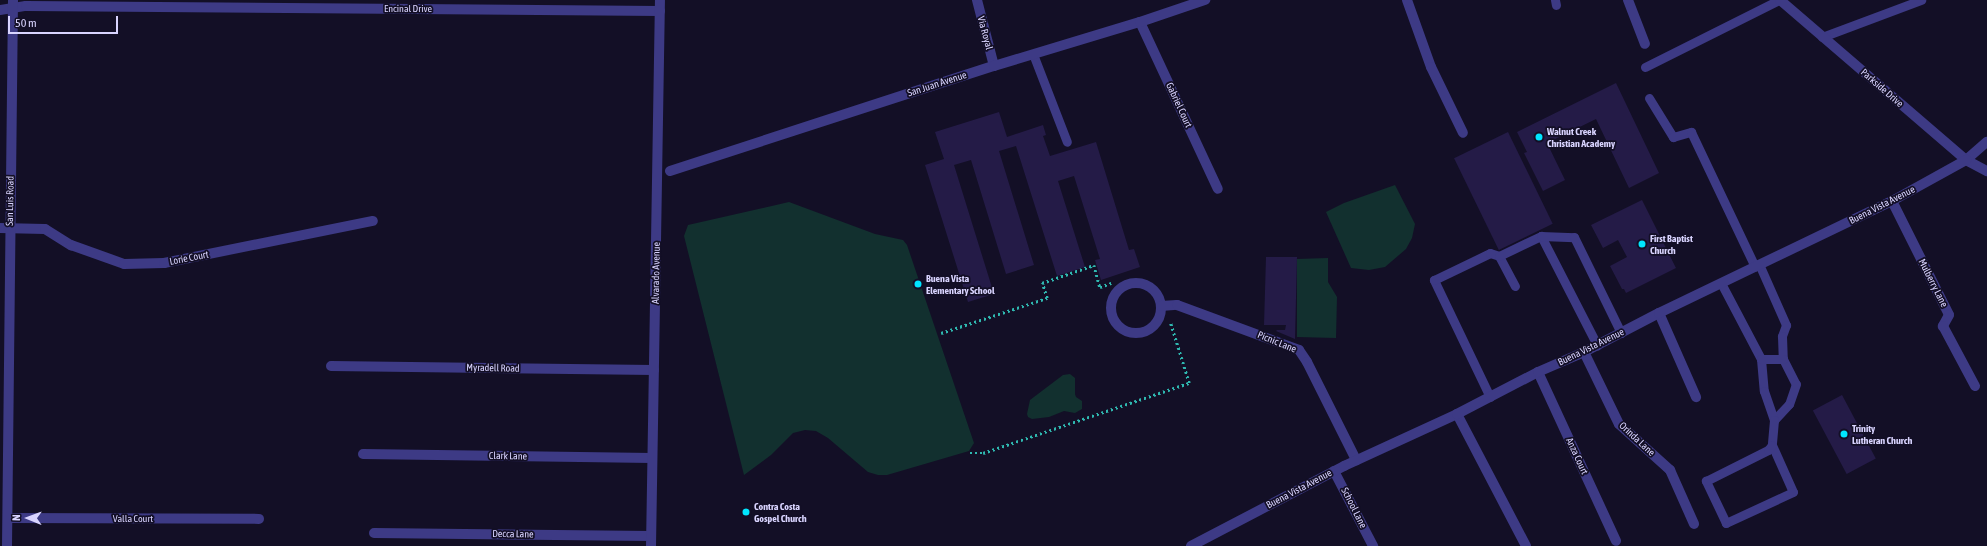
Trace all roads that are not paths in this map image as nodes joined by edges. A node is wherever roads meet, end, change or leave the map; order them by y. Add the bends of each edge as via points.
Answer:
1 (660, 0) edge
2 (977, 0) edge
3 (1205, 0) edge
4 (1407, 0) edge
5 (1628, 0) edge
6 (1779, 0) edge
7 (1921, 0) edge
8 (13, 4) edge
9 (0, 10) edge
10 (660, 12) junction
11 (1140, 22) junction
12 (1822, 37) junction
13 (1645, 44) dead end
14 (1033, 54) junction
15 (994, 66) junction
16 (1645, 67) dead end
17 (1649, 98) dead end
18 (1463, 133) dead end
19 (1067, 142) dead end
20 (1987, 142) edge
21 (1966, 160) junction
22 (670, 171) dead end
23 (1987, 171) edge
24 (1218, 189) dead end
25 (1892, 201) junction
26 (373, 221) dead end
27 (5, 228) edge
28 (1541, 236) junction
29 (1500, 256) junction
30 (1757, 266) junction
31 (1721, 283) junction
32 (1515, 286) dead end
33 (1161, 306) junction
34 (1658, 313) junction
35 (1621, 332) junction
36 (1597, 345) junction
37 (1584, 352) junction
38 (1783, 359) junction
39 (1761, 360) junction
40 (331, 366) dead end
41 (654, 370) junction
42 (1538, 372) junction
43 (1975, 386) dead end
44 (1490, 397) junction
45 (1696, 397) dead end
46 (1457, 414) junction
47 (1774, 420) junction
48 (1772, 445) junction
49 (363, 454) dead end
50 (652, 458) junction
51 (1356, 460) junction
52 (4, 461) edge
53 (1334, 471) junction
54 (8, 518) junction
55 (259, 519) dead end
56 (1694, 524) dead end
57 (374, 533) dead end
58 (651, 541) edge
59 (1616, 541) dead end
60 (7, 546) edge
61 (1190, 546) edge
62 (1373, 546) edge
63 (1526, 546) edge

1 - 10 street, Alvarado Avenue
2 - 15 street, Via Royal
3 - 11 street, San Juan Avenue
4 - 18 street via 1432,68
5 - 13 street
6 - 12 street, Parkside Drive
6 - 16 lane
7 - 12 lane
8 - 9 street, Encinal Drive
8 - 10 street, Encinal Drive
8 - 27 street, San Luis Road
10 - 41 street, Alvarado Avenue
11 - 14 street, San Juan Avenue
11 - 24 street, Gabriel Court
12 - 21 street, Parkside Drive
14 - 15 street, San Juan Avenue
14 - 19 lane
15 - 22 street, San Juan Avenue
17 - 30 lane via 1673,137 1691,132
20 - 21 street, Buena Vista Avenue
21 - 23 street, Parkside Drive
21 - 25 street, Buena Vista Avenue
25 - 30 street, Buena Vista Avenue
25 - 43 street, Mulberry Lane via 1949,315 1943,326
26 - 27 street, Lorie Court via 164,263 124,264 71,245 45,229
27 - 52 street, San Luis Road
28 - 29 lane
28 - 35 lane via 1574,237
28 - 36 lane
29 - 32 lane
29 - 44 lane via 1490,253 1434,280
30 - 31 street, Buena Vista Avenue
30 - 38 lane via 1786,325 1782,336
31 - 34 street, Buena Vista Avenue
31 - 39 lane
33 - 33 street via 1154,291 1140,283 1131,283 1117,292 1112,308 1113,316 1122,328 1137,333 1152,327 1157,321
33 - 51 street, Picnic Lane via 1177,305 1299,350
34 - 35 street, Buena Vista Avenue
34 - 45 street
35 - 36 street, Buena Vista Avenue
36 - 37 street, Buena Vista Avenue
37 - 42 street, Buena Vista Avenue
37 - 56 street, Orinda Lane via 1619,424 1670,470
38 - 39 lane
38 - 47 lane via 1796,384 1789,404
39 - 47 lane via 1764,391
40 - 41 street, Myradell Road
41 - 50 street, Alvarado Avenue
42 - 44 street, Buena Vista Avenue
42 - 59 street, Anza Court
44 - 46 street, Buena Vista Avenue
46 - 51 street, Buena Vista Avenue
46 - 63 street
47 - 48 lane
48 - 48 lane via 1768,450 1706,481 1726,523 1793,492
49 - 50 street, Clark Lane
50 - 58 street, Alvarado Avenue
51 - 53 street, Buena Vista Avenue
52 - 54 street, San Luis Road
53 - 61 street, Buena Vista Avenue
53 - 62 street, School Lane
54 - 55 street, Valla Court
54 - 60 street, San Luis Road
57 - 58 street, Decca Lane

